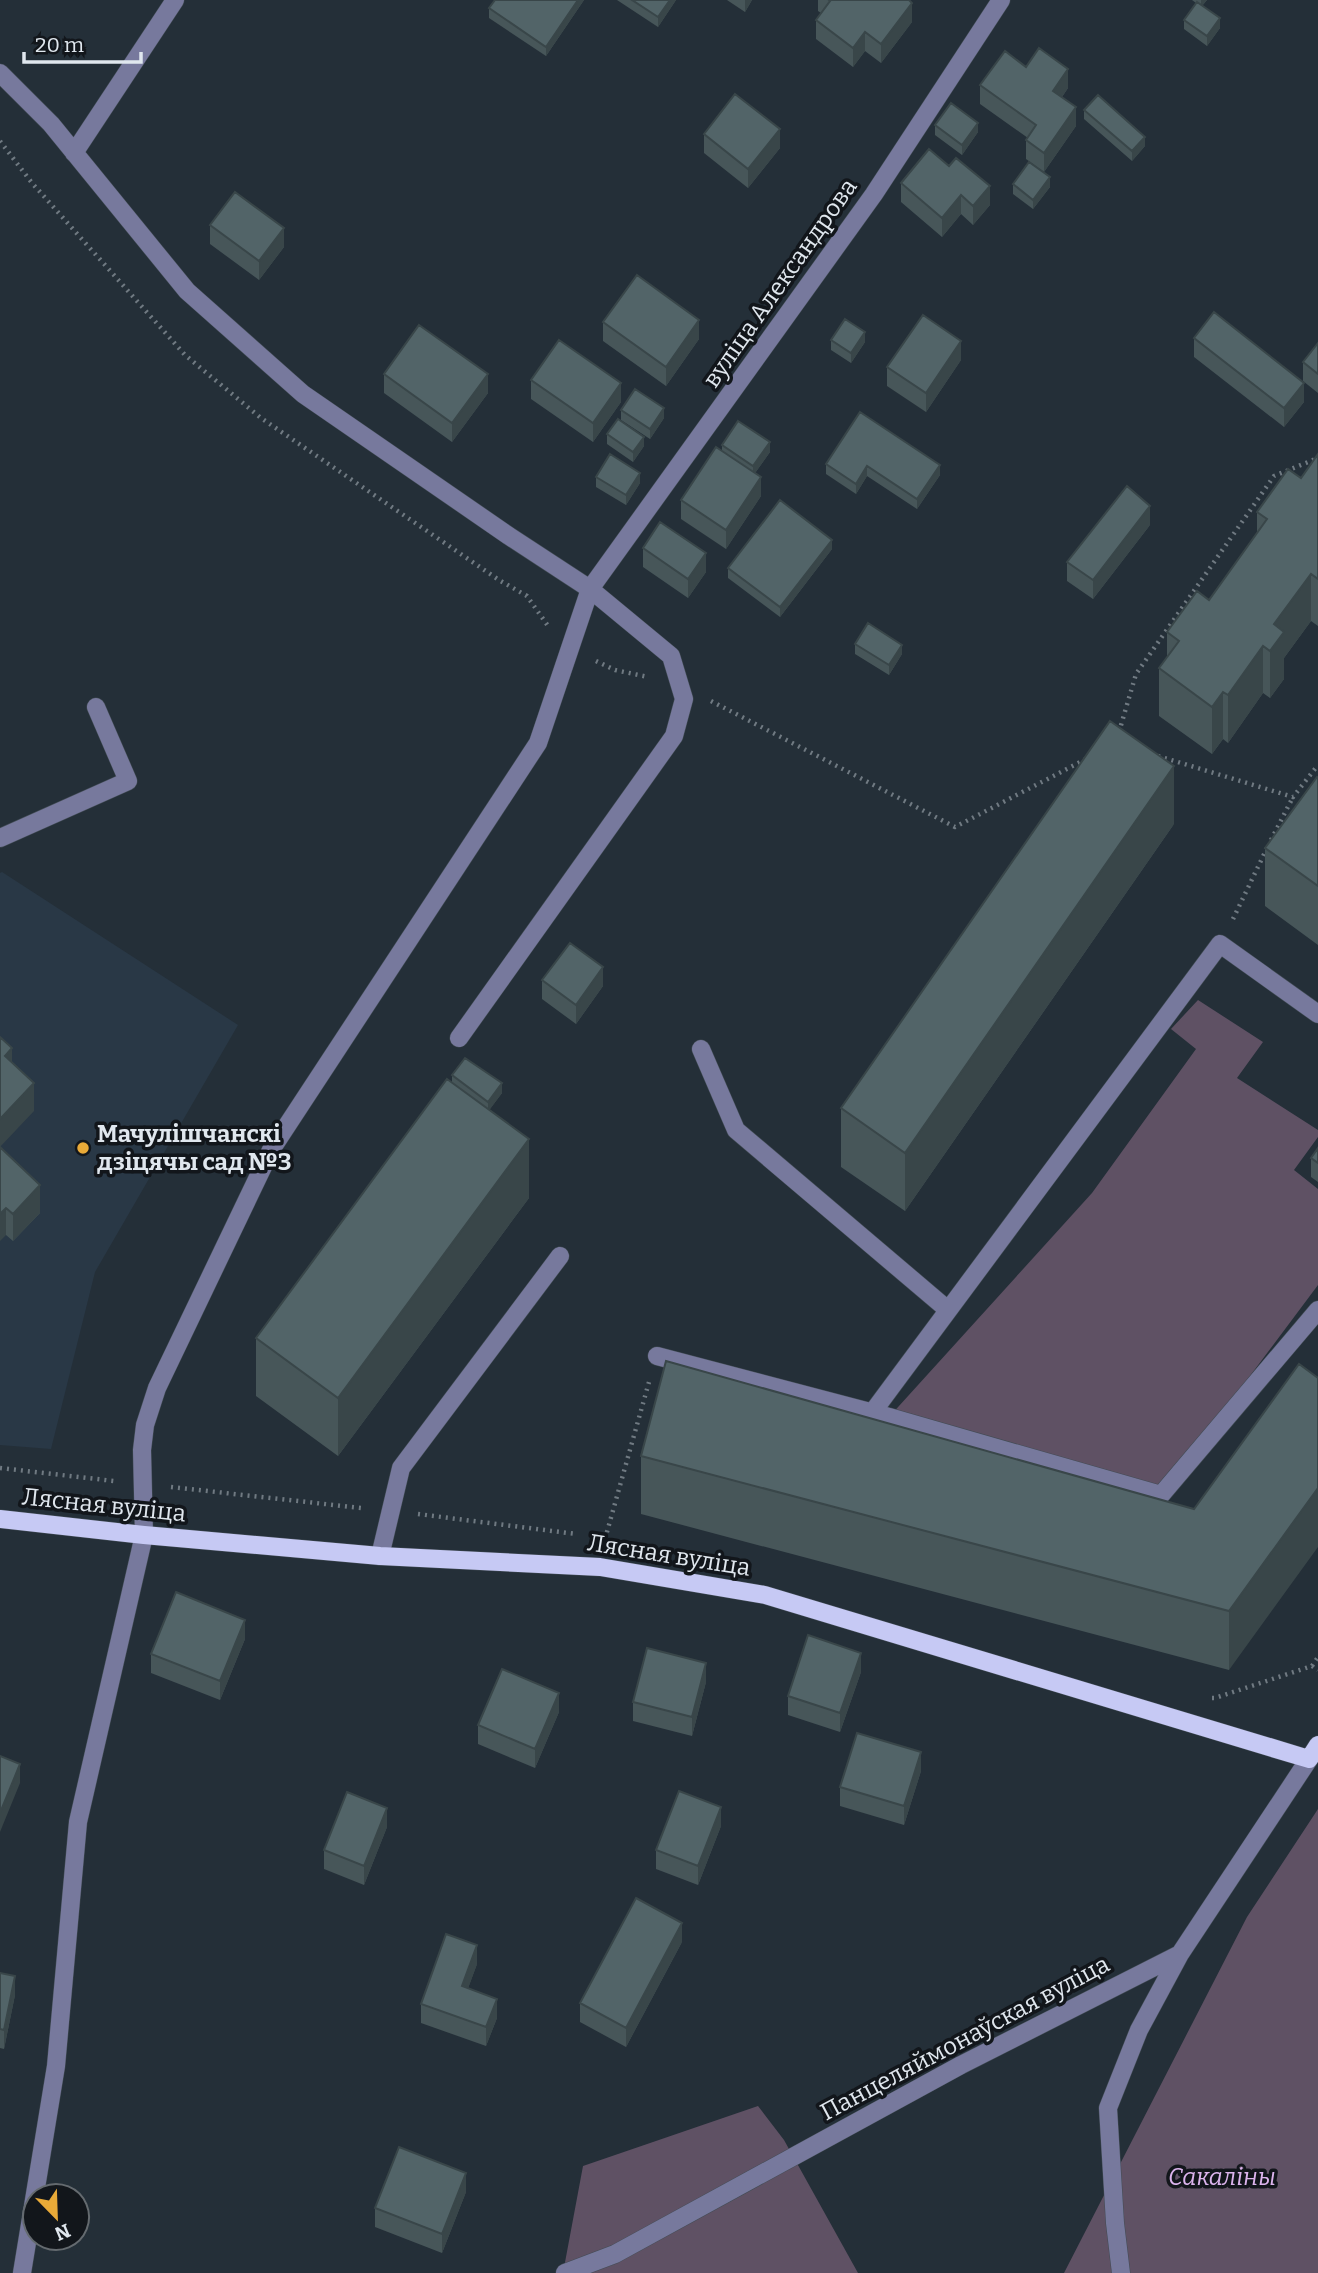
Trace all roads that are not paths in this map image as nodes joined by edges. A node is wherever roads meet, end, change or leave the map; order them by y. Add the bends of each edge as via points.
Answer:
1 (175, 0) edge
2 (1001, 0) edge
3 (0, 73) edge
4 (74, 153) junction
5 (590, 589) junction
6 (96, 707) dead end
7 (0, 838) edge
8 (1318, 1014) edge
9 (459, 1038) dead end
10 (701, 1049) dead end
11 (560, 1256) dead end
12 (948, 1310) junction
13 (1318, 1310) edge
14 (657, 1356) road end
15 (872, 1413) junction
16 (0, 1519) edge
17 (144, 1535) junction
18 (380, 1556) junction
19 (1313, 1752) edge
20 (1180, 1954) junction
21 (22, 2273) edge
22 (565, 2273) edge
23 (1121, 2273) edge

1 - 4 street
2 - 5 street, вуліца Александрова via 874,194
3 - 4 street
4 - 5 street via 187,291 303,394
5 - 9 street via 671,656 684,699 674,736
5 - 17 street, вуліца Александрова via 538,743 271,1150 157,1388 142,1450
6 - 7 street via 128,781
8 - 12 street via 1220,944
10 - 12 street via 736,1130
11 - 18 street via 401,1468
12 - 15 street
13 - 15 street via 1161,1495
14 - 15 street
16 - 17 main road, Лясная вуліца
17 - 18 main road, Лясная вуліца
17 - 21 street, вуліца Александрова via 78,1822 56,2066
18 - 19 main road, Лясная вуліца via 600,1567 765,1595
19 - 20 street, Панцеляймонаўская вуліца
20 - 22 street, Панцеляймонаўская вуліца via 961,2065 615,2254
20 - 23 street via 1139,2029 1108,2108

